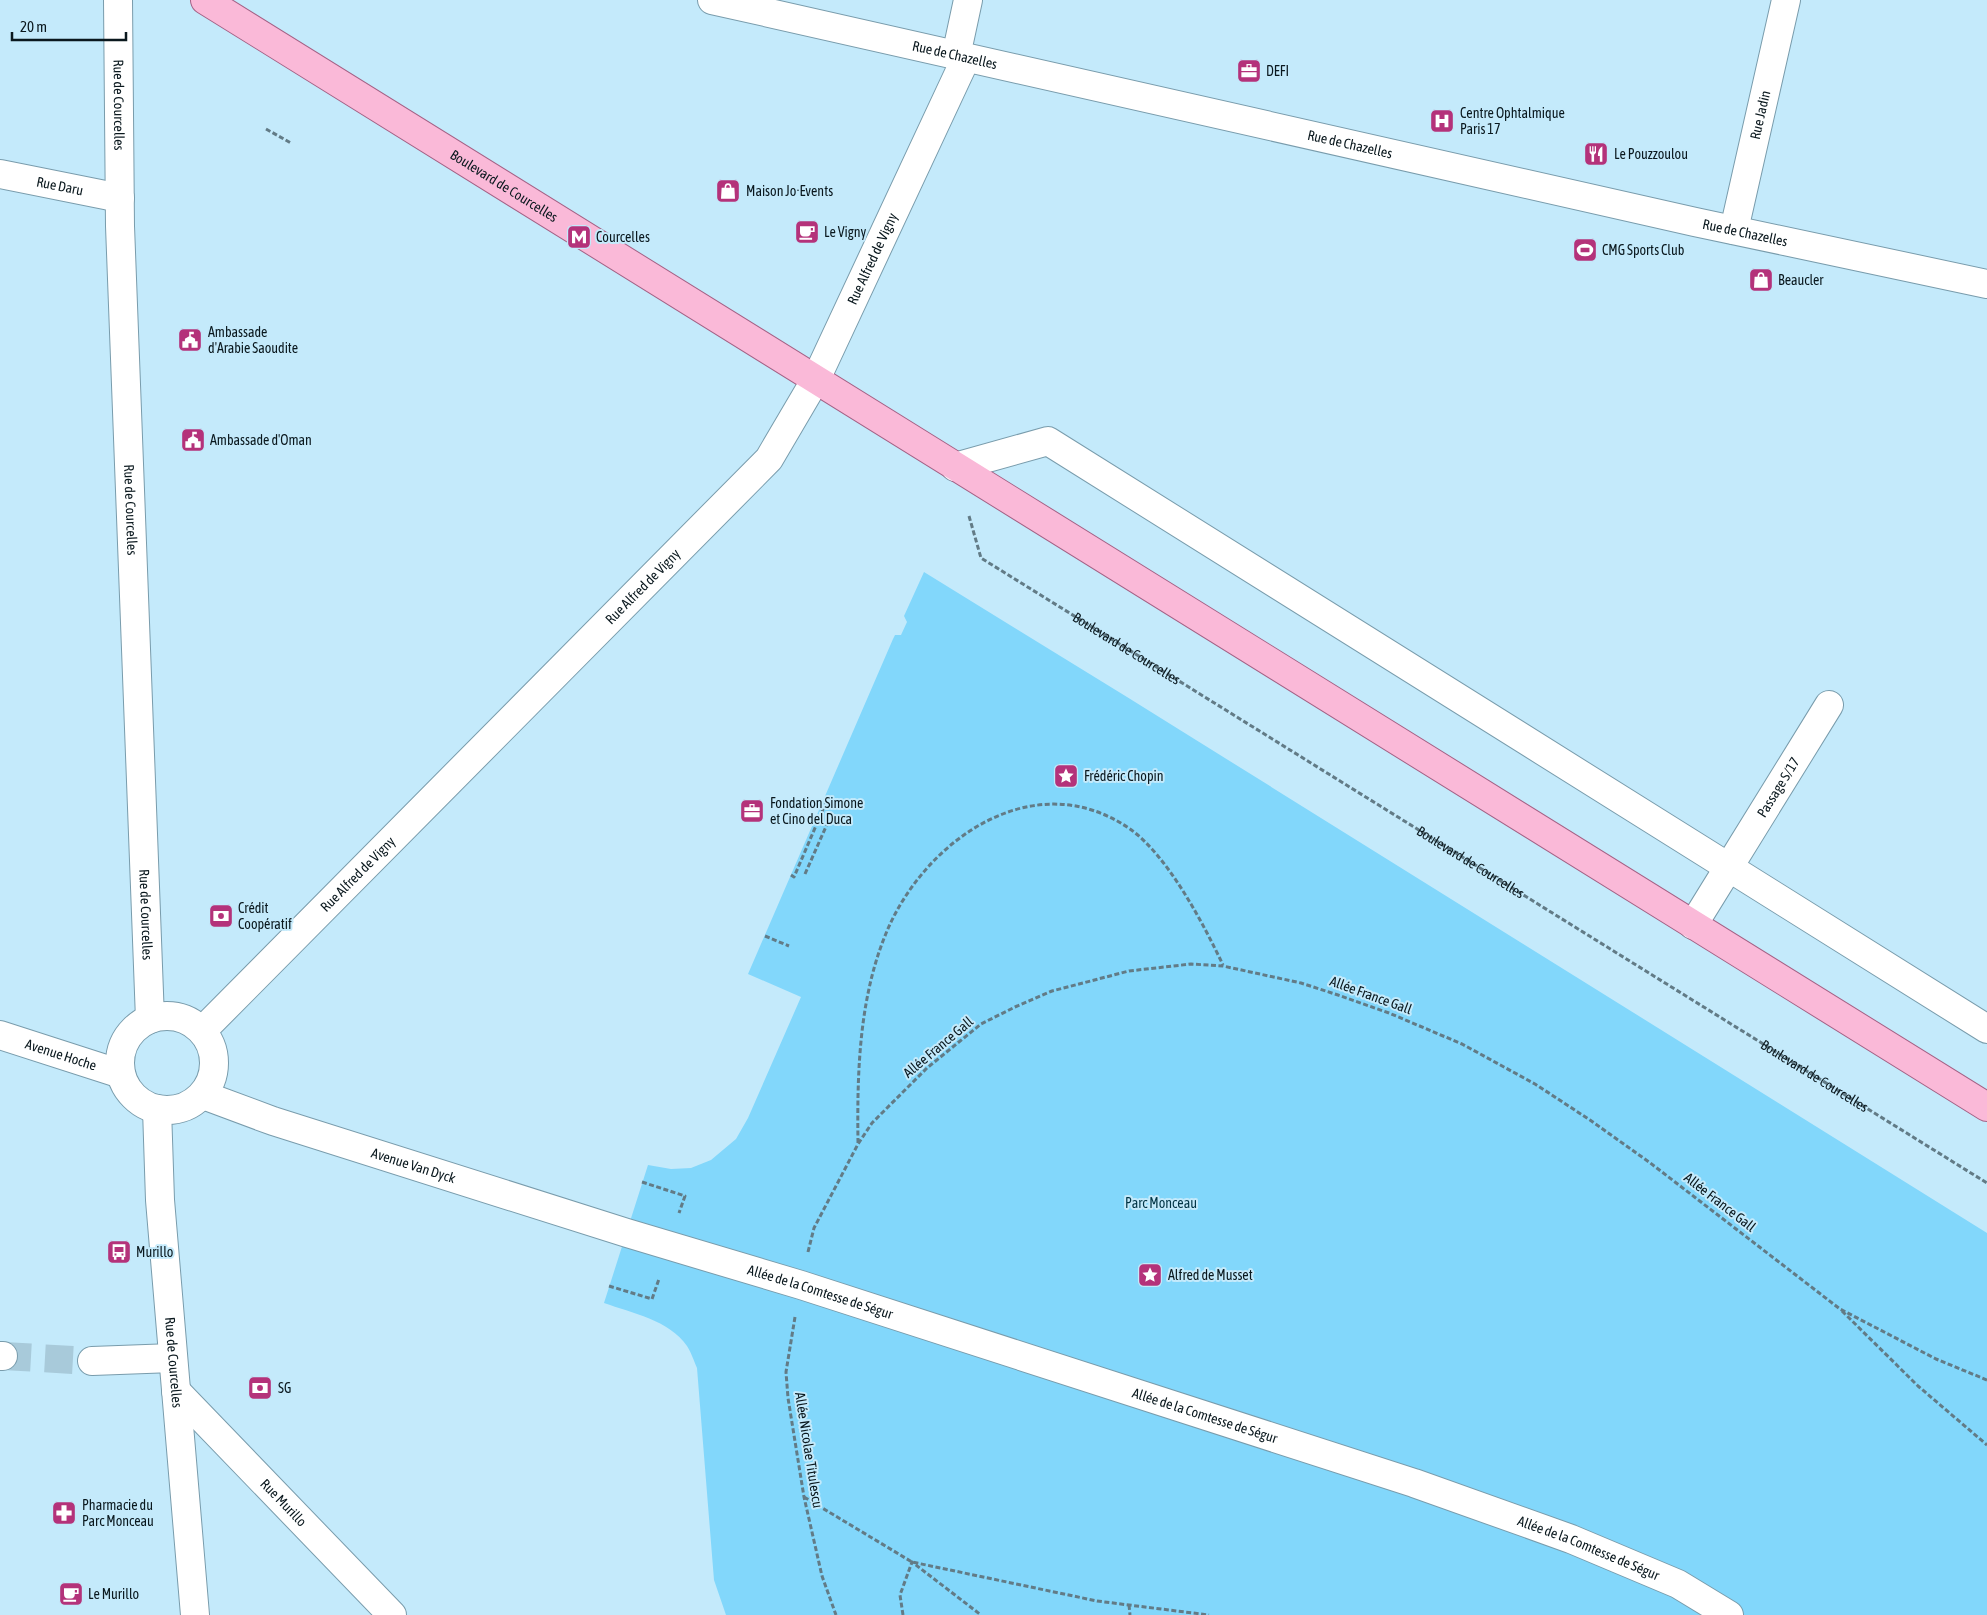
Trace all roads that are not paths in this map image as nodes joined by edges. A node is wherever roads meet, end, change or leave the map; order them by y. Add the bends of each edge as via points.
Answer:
1 (118, 0) edge
2 (205, 0) edge
3 (712, 0) edge
4 (968, 0) edge
5 (1786, 0) edge
6 (961, 57) junction
7 (0, 174) edge
8 (120, 198) junction
9 (1734, 230) junction
10 (1987, 284) edge
11 (816, 379) junction
12 (955, 467) junction
13 (1829, 705) dead end
14 (1729, 868) junction
15 (1693, 925) junction
16 (150, 1018) junction
17 (1987, 1029) edge
18 (202, 1031) junction
19 (0, 1036) edge
20 (121, 1074) junction
21 (203, 1095) junction
22 (1987, 1107) edge
23 (157, 1109) junction
24 (627, 1233) joint
25 (174, 1358) junction
26 (92, 1361) tunnel mouth
27 (176, 1392) junction
28 (195, 1615) edge
29 (392, 1615) edge
30 (1729, 1615) edge

1 - 8 street, Rue de Courcelles
2 - 11 main road, Boulevard de Courcelles
3 - 6 street, Rue de Chazelles
4 - 6 street, Rue Alfred de Vigny
5 - 9 street, Rue Jadin
6 - 9 street, Rue de Chazelles
6 - 11 street, Rue Alfred de Vigny
7 - 8 street, Rue Daru
8 - 16 street, Rue de Courcelles
9 - 10 street, Rue de Chazelles
11 - 12 main road, Boulevard de Courcelles
11 - 18 street, Rue Alfred de Vigny via 770,459
12 - 14 street via 1048,441
12 - 15 main road, Boulevard de Courcelles
13 - 14 street, Passage S/17
14 - 15 street, Passage S/17
14 - 17 street
15 - 22 main road, Boulevard de Courcelles
16 - 18 street via 163,1016 188,1020
16 - 20 street via 138,1026 124,1044
18 - 21 street via 213,1052 215,1066
19 - 20 street, Avenue Hoche
20 - 23 street via 135,1098
21 - 23 street via 184,1108
21 - 24 street, Avenue Van Dyck via 273,1121
23 - 25 street, Rue de Courcelles via 160,1200
24 - 30 street, Allée de la Comtesse de Ségur via 801,1285 1522,1520 1678,1584
25 - 26 street
25 - 27 street, Rue de Courcelles
27 - 28 street, Rue de Courcelles
27 - 29 street, Rue Murillo

